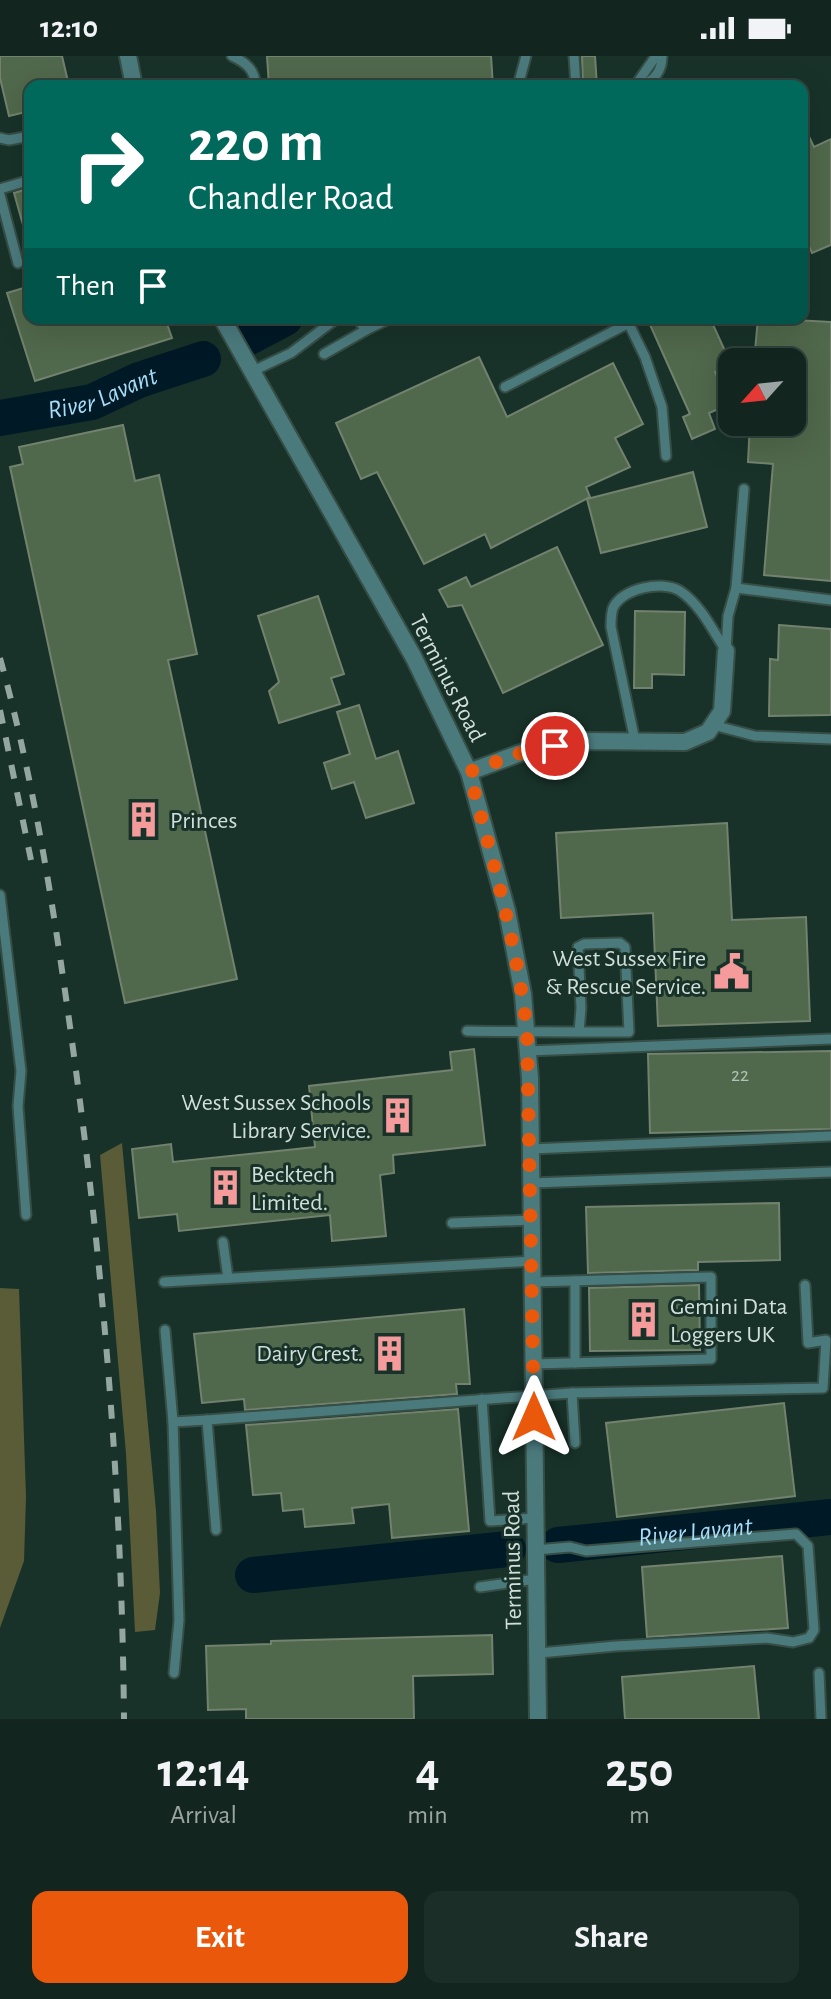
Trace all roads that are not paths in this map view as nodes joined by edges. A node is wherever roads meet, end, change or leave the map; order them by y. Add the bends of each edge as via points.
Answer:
1 (128, 56) edge
2 (232, 56) edge
3 (526, 56) edge
4 (574, 56) edge
5 (656, 56) edge
6 (662, 56) edge
7 (133, 80) edge
8 (255, 80) edge
9 (520, 80) edge
10 (576, 80) edge
11 (639, 80) edge
12 (650, 80) edge
13 (24, 137) edge
14 (0, 138) edge
15 (24, 182) edge
16 (0, 189) edge
17 (0, 195) edge
18 (18, 263) dead end
19 (226, 324) edge
20 (329, 324) edge
21 (362, 324) edge
22 (378, 324) edge
23 (622, 324) edge
24 (629, 324) edge
25 (366, 330) junction
26 (324, 354) dead end
27 (253, 371) junction
28 (505, 387) dead end
29 (666, 456) dead end
30 (744, 489) dead end
31 (736, 588) junction
32 (831, 600) edge
33 (726, 651) junction
34 (713, 725) junction
35 (831, 739) edge
36 (635, 741) junction
37 (469, 772) junction
38 (0, 895) edge
39 (467, 1031) dead end
40 (527, 1032) junction
41 (579, 1032) junction
42 (831, 1039) edge
43 (528, 1051) junction
44 (831, 1136) edge
45 (531, 1149) junction
46 (831, 1172) edge
47 (532, 1183) junction
48 (26, 1215) dead end
49 (532, 1220) junction
50 (452, 1223) dead end
51 (223, 1242) dead end
52 (533, 1261) junction
53 (228, 1278) junction
54 (575, 1281) junction
55 (164, 1282) dead end
56 (533, 1282) junction
57 (805, 1285) dead end
58 (165, 1330) dead end
59 (575, 1363) junction
60 (534, 1364) junction
61 (572, 1393) junction
62 (534, 1395) junction
63 (482, 1399) junction
64 (207, 1420) junction
65 (173, 1422) junction
66 (575, 1443) dead end
67 (535, 1518) junction
68 (216, 1530) dead end
69 (535, 1550) junction
70 (536, 1579) junction
71 (480, 1587) dead end
72 (539, 1653) junction
73 (174, 1673) dead end
74 (819, 1673) dead end
75 (538, 1719) edge
76 (821, 1719) edge

1 - 7 street
2 - 8 lane via 246,62
3 - 9 lane
4 - 10 lane
5 - 11 lane
6 - 12 lane via 662,67
13 - 14 lane
15 - 16 lane
17 - 18 lane
19 - 27 street, Terminus Road
20 - 27 lane via 291,353
21 - 25 lane
22 - 25 lane
23 - 28 lane
24 - 29 lane via 662,407
25 - 26 lane
27 - 37 street, Terminus Road via 414,658
30 - 31 lane
31 - 32 lane
31 - 33 lane
33 - 34 street via 722,711
33 - 36 lane via 694,603 677,589 655,586 619,599 611,627
34 - 35 lane via 755,736
34 - 36 street via 685,742
36 - 37 street via 585,741 526,751
37 - 40 street, Terminus Road via 507,911
38 - 48 lane via 21,1071 18,1106
39 - 40 lane
40 - 41 lane
40 - 43 street, Terminus Road
41 - 41 lane via 629,1032 625,947 614,941 578,947
42 - 43 lane
43 - 45 street, Terminus Road
44 - 45 lane
45 - 47 street, Terminus Road
46 - 47 lane
47 - 49 street, Terminus Road
49 - 50 lane
49 - 52 street, Terminus Road
51 - 53 lane
52 - 53 lane
52 - 56 street, Terminus Road
53 - 55 lane
54 - 56 lane
54 - 59 lane
54 - 59 lane via 711,1277 711,1359
56 - 60 street, Terminus Road
57 - 61 lane via 808,1343 826,1340 823,1388
58 - 65 lane
59 - 60 lane
60 - 62 street, Terminus Road
61 - 62 lane
61 - 66 lane
62 - 63 lane
62 - 67 street, Terminus Road
63 - 64 lane
63 - 67 lane via 490,1521
64 - 65 lane
64 - 68 lane
65 - 73 lane via 179,1620
67 - 69 street, Terminus Road
69 - 70 street, Terminus Road
69 - 72 lane via 586,1551 796,1534 808,1546 814,1630 809,1638 793,1642 752,1639
70 - 71 lane
70 - 72 street, Terminus Road
72 - 75 street, Terminus Road
74 - 76 lane

